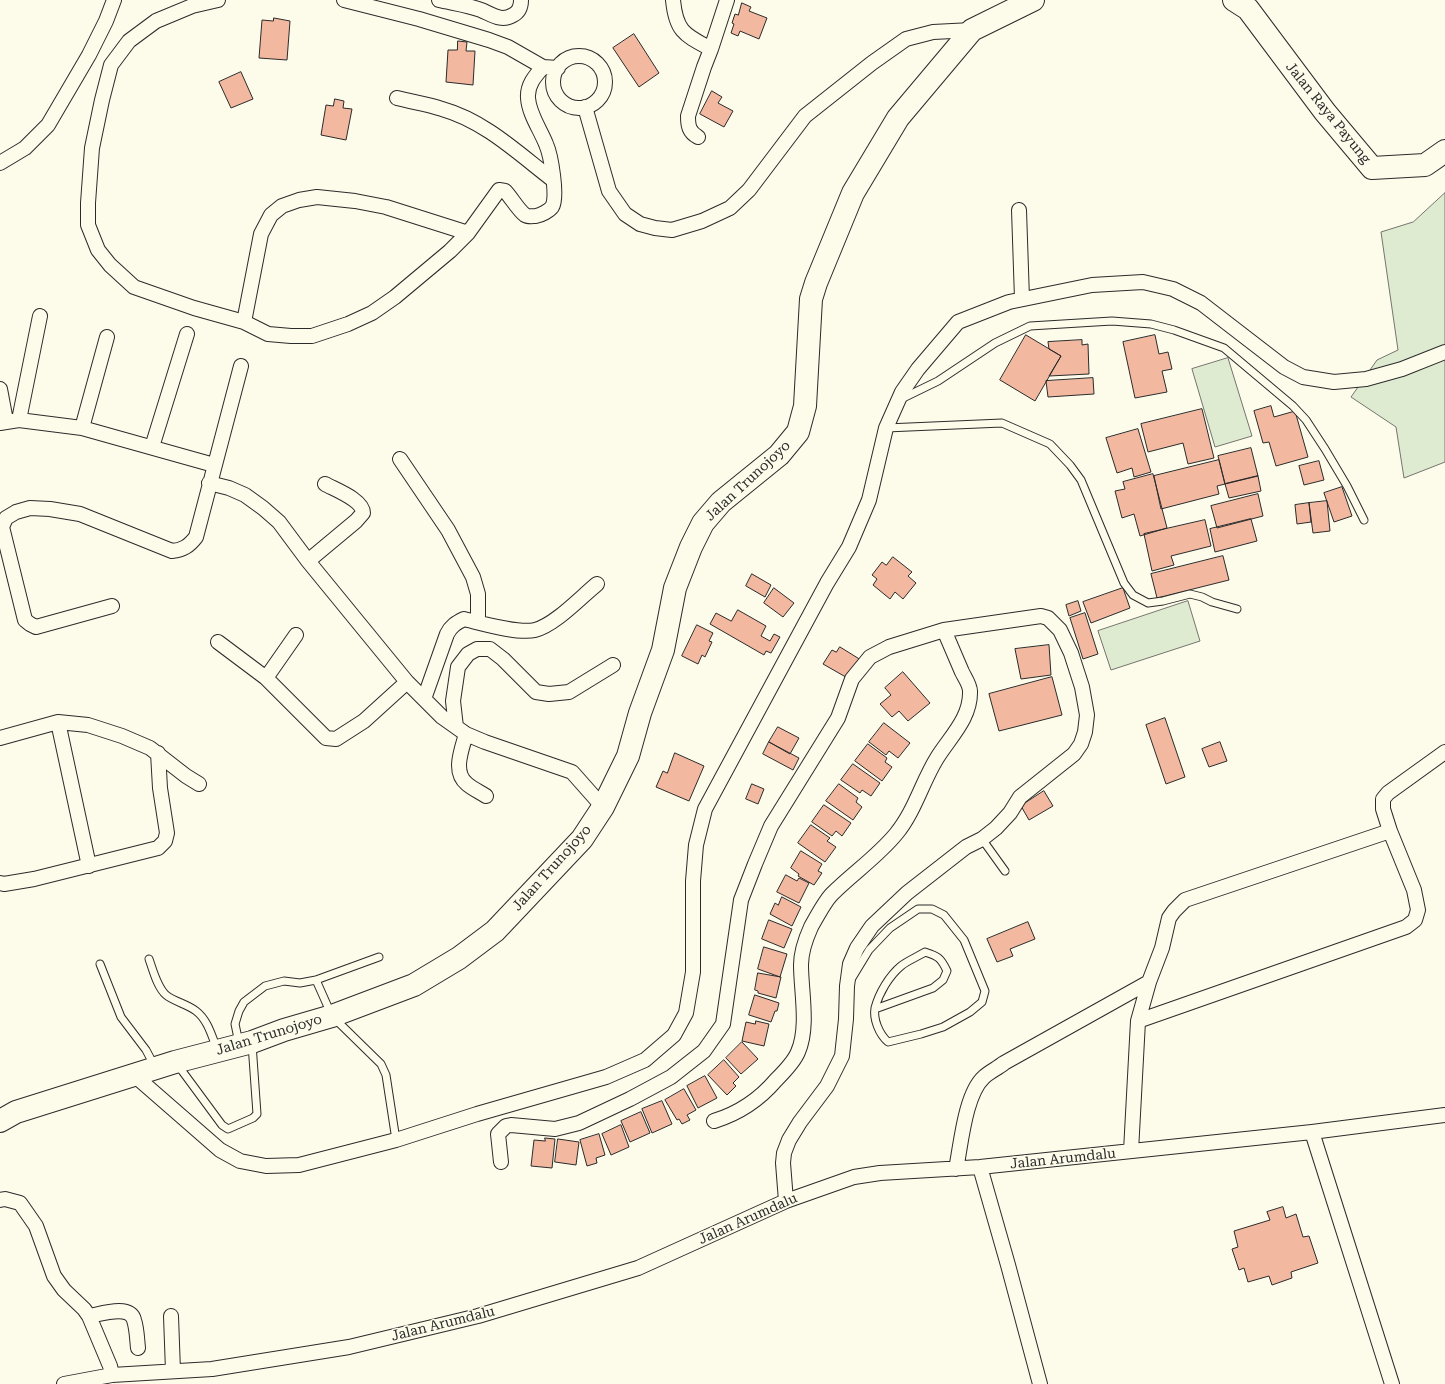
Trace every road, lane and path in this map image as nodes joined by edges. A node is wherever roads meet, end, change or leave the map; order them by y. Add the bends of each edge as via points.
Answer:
1 (114, 0) edge
2 (218, 0) edge
3 (344, 0) edge
4 (439, 0) edge
5 (521, 0) edge
6 (673, 0) edge
7 (727, 0) edge
8 (1033, 0) edge
9 (1234, 0) edge
10 (972, 30) junction
11 (712, 49) junction
12 (543, 67) junction
13 (558, 68) junction
14 (397, 98) dead end
15 (585, 107) junction
16 (698, 137) dead end
17 (1445, 151) edge
18 (0, 163) edge
19 (553, 180) junction
20 (1019, 210) dead end
21 (468, 233) junction
22 (1022, 299) junction
23 (40, 316) dead end
24 (244, 322) junction
25 (186, 334) dead end
26 (107, 337) dead end
27 (1445, 352) edge
28 (241, 366) dead end
29 (0, 389) edge
30 (899, 400) junction
31 (8, 421) edge
32 (82, 428) junction
33 (886, 428) junction
34 (152, 447) junction
35 (400, 459) dead end
36 (214, 465) junction
37 (209, 483) junction
38 (325, 484) dead end
39 (1364, 520) dead end
40 (308, 562) junction
41 (597, 584) dead end
42 (112, 606) dead end
43 (1237, 609) dead end
44 (478, 622) junction
45 (944, 630) junction
46 (296, 635) dead end
47 (218, 642) dead end
48 (613, 665) dead end
49 (266, 678) junction
50 (407, 682) junction
51 (424, 699) junction
52 (58, 722) junction
53 (461, 730) junction
54 (0, 738) edge
55 (1445, 752) edge
56 (158, 753) junction
57 (199, 784) dead end
58 (486, 796) dead end
59 (603, 807) junction
60 (1390, 831) junction
61 (982, 839) junction
62 (89, 866) junction
63 (1005, 871) dead end
64 (0, 883) edge
65 (379, 958) dead end
66 (149, 959) dead end
67 (100, 964) dead end
68 (316, 980) junction
69 (1149, 982) junction
70 (847, 986) junction
71 (875, 1009) junction
72 (332, 1016) junction
73 (1138, 1021) junction
74 (246, 1043) junction
75 (218, 1051) junction
76 (166, 1066) junction
77 (134, 1076) junction
78 (1445, 1115) edge
79 (0, 1120) edge
80 (714, 1121) dead end
81 (1312, 1132) junction
82 (396, 1140) junction
83 (1131, 1152) junction
84 (501, 1162) dead end
85 (980, 1168) junction
86 (956, 1169) junction
87 (0, 1200) edge
88 (786, 1201) junction
89 (89, 1316) junction
90 (171, 1316) dead end
91 (138, 1348) dead end
92 (173, 1371) junction
93 (112, 1375) junction
94 (64, 1384) edge
95 (1040, 1384) edge
96 (1392, 1384) edge

1 - 18 street via 89,55 48,125 25,148
2 - 24 street via 192,6 156,21 129,41 111,65 92,148 88,225 98,250 134,287
3 - 12 street via 419,18 489,40 508,47
4 - 5 street via 481,10 503,19 516,14 521,7
6 - 11 street via 680,28 689,38
7 - 11 street
8 - 10 main road
9 - 17 main road, Jalan Raya Payung via 1248,9 1325,112 1372,168 1425,165
10 - 15 street via 933,32 906,39 805,116 749,190 730,208 702,221 672,230 640,224 625,214 609,191
10 - 59 main road, Jalan Trunojoyo via 898,118 854,193 811,299 805,406 798,432 779,455 721,502 703,523 675,588 663,650 640,713 628,756
11 - 16 street via 688,116 689,130
12 - 13 street
12 - 19 street via 530,83 528,98 530,109 547,144
13 - 15 street via 554,77 554,87 558,97 565,104
13 - 15 street via 565,60 584,56 594,60 601,67 605,76 605,86 601,96
14 - 19 street via 443,109 474,122
19 - 21 street via 555,194 550,209 532,217 525,215 505,191 499,190
20 - 22 street
21 - 24 street via 395,297 372,313 348,324 312,336 291,336 268,334
21 - 24 street via 386,207 354,201 317,197 282,206 271,215 261,234
22 - 27 street via 1092,285 1143,282 1173,289 1201,303 1284,367 1303,377 1334,382 1366,379 1402,369
22 - 30 street via 958,322 918,369
23 - 31 street
25 - 34 street
26 - 32 street
28 - 36 street
29 - 31 street
30 - 33 street
30 - 39 lane via 938,381 996,343 1030,326 1112,322 1151,324 1224,348 1293,406 1326,449
31 - 32 street
32 - 34 street
33 - 43 lane via 1002,423 1050,444 1081,480 1124,583 1133,595 1148,603 1190,594
33 - 82 street via 869,500 849,547 705,809 696,845 693,881 693,972 686,1013 674,1034 645,1060 606,1077
34 - 36 street
35 - 44 street via 448,530 473,577 478,594
36 - 37 street
37 - 40 street via 245,495 263,508 279,522
37 - 42 street via 196,537 186,548 180,550 172,551 80,514 30,508 6,518 2,527 25,620 36,627
38 - 40 street via 358,502 363,513
40 - 50 street
41 - 44 street via 550,624 534,630 513,630
44 - 51 street via 464,619 451,627
45 - 61 street via 1041,616 1048,618 1060,630 1082,687 1087,715 1081,744 1074,754 1020,798 1010,813
45 - 80 street via 970,689 970,704 961,724 930,770 915,805 897,833 877,855 831,895 812,927 803,949 801,964 803,1029 795,1057 769,1089 747,1107
45 - 84 street via 889,647 870,657 852,679 838,718 771,826 755,864 741,900 723,1024 704,1051 671,1077 579,1122 554,1129 506,1126 498,1134
46 - 49 street
47 - 49 street
48 - 53 street via 569,692 549,694 536,692 490,649 477,649 468,654 458,667 453,701
49 - 50 street via 326,738 336,739 364,721
50 - 51 street
51 - 53 street via 442,717
52 - 54 street
52 - 56 street via 88,725 122,736
52 - 62 street
53 - 58 street via 461,779
53 - 59 street via 485,742 572,772
55 - 60 street via 1383,799 1383,810
56 - 57 street
56 - 62 street via 167,832 165,841 158,848
59 - 72 main road, Jalan Trunojoyo via 582,839 495,931 459,958 414,985
60 - 69 street via 1185,900 1169,918 1162,948
60 - 73 street via 1414,890 1418,910 1416,920 1406,927
61 - 63 lane
61 - 70 street via 966,847 907,893 872,926 850,964
62 - 64 street via 34,879
65 - 68 lane
66 - 75 lane via 160,987 166,995 202,1017
67 - 76 lane via 121,1017 146,1050
68 - 72 lane
68 - 74 lane via 300,983 284,981 264,986 244,1002 235,1024
69 - 73 street
69 - 86 street via 1004,1063 983,1078 969,1103
70 - 71 lane via 869,950 890,928 918,909 932,909 944,915 964,940 986,991 982,1002 943,1027 888,1042 877,1025
70 - 88 street via 842,1056 827,1086 800,1122 784,1153 782,1163
71 - 71 lane via 885,985 901,966 924,952 936,955 943,963 947,971 943,980 932,988
72 - 74 main road, Jalan Trunojoyo
72 - 82 lane via 381,1064 386,1075
73 - 83 street
74 - 75 main road, Jalan Trunojoyo
74 - 76 lane via 257,1114 228,1128 222,1125
75 - 76 main road, Jalan Trunojoyo
76 - 77 main road, Jalan Trunojoyo
77 - 79 main road, Jalan Trunojoyo via 16,1112
77 - 82 street via 220,1150 240,1161 266,1166 299,1165
78 - 81 street, Jalan Arumdalu
81 - 83 street, Jalan Arumdalu
81 - 96 street
83 - 85 street, Jalan Arumdalu
85 - 86 street, Jalan Arumdalu
85 - 95 street
86 - 88 street, Jalan Arumdalu via 854,1177
87 - 89 street via 20,1203 36,1226 54,1276
88 - 92 street, Jalan Arumdalu via 638,1268 478,1316 348,1347 212,1369
89 - 91 street via 123,1311 131,1315 134,1319
89 - 93 street
90 - 92 street
92 - 93 street, Jalan Arumdalu
93 - 94 street, Jalan Arumdalu

